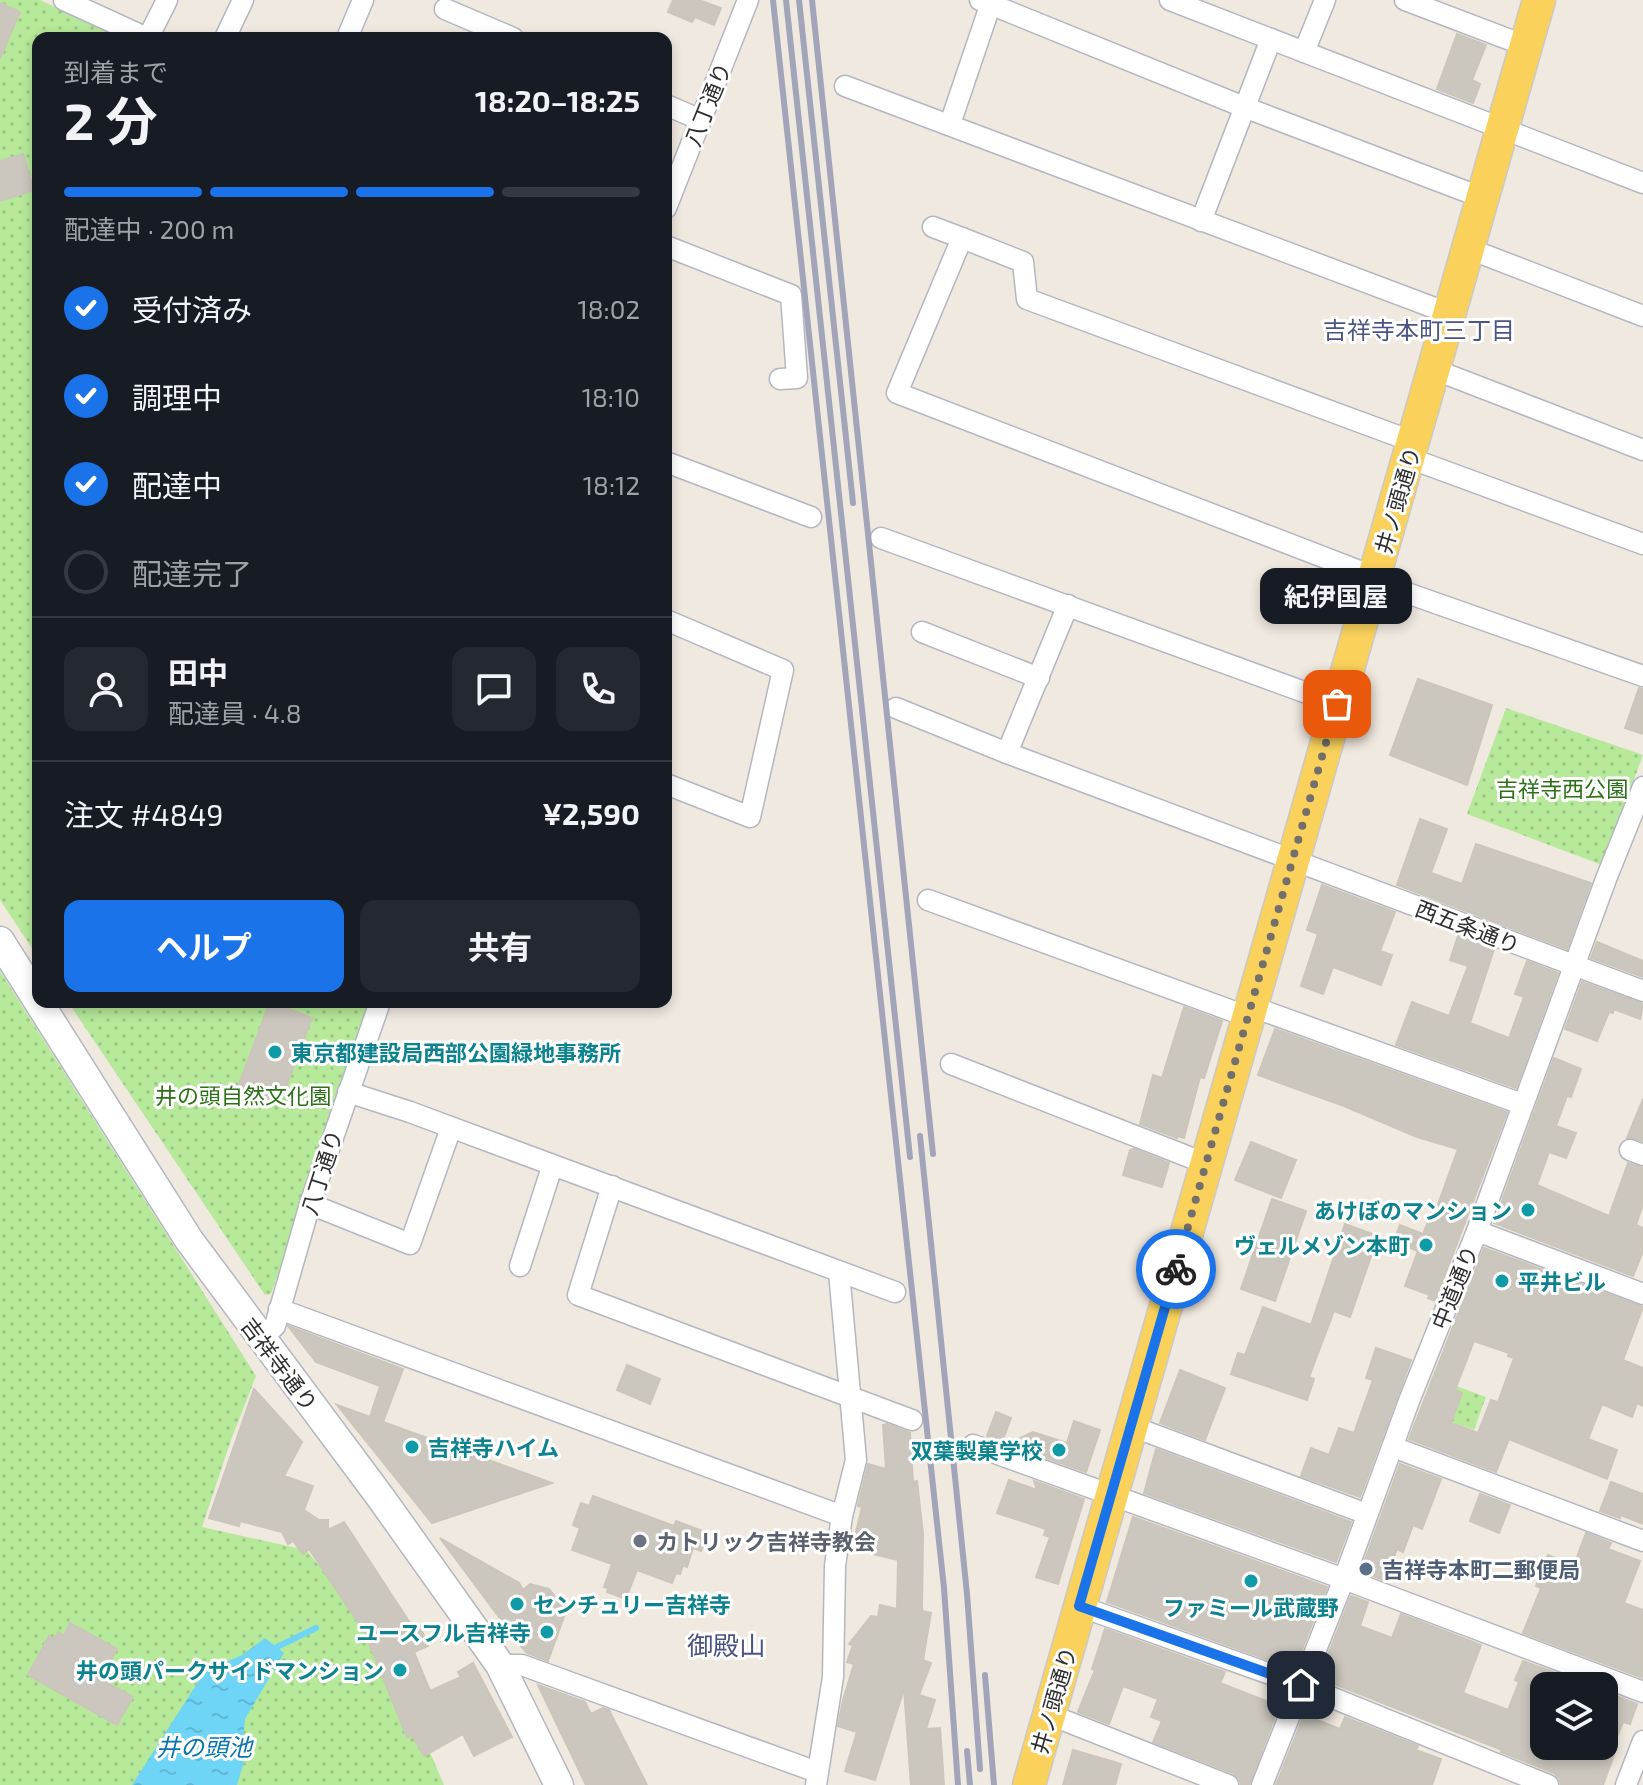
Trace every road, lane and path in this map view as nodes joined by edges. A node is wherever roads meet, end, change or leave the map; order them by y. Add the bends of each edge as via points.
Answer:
1 (64, 0) edge
2 (167, 0) edge
3 (243, 0) edge
4 (363, 0) edge
5 (748, 0) edge
6 (1170, 0) edge
7 (1325, 0) edge
8 (1405, 0) edge
9 (1539, 0) edge
10 (988, 1) edge
11 (445, 9) dead end
12 (135, 32) edge
13 (151, 32) edge
14 (228, 32) edge
15 (350, 32) edge
16 (499, 32) edge
17 (1271, 39) junction
18 (1526, 46) junction
19 (1304, 52) junction
20 (845, 86) dead end
21 (1244, 107) junction
22 (672, 108) edge
23 (701, 120) junction
24 (950, 124) junction
25 (1503, 129) junction
26 (1643, 183) edge
27 (672, 193) edge
28 (1483, 198) junction
29 (1201, 221) junction
30 (933, 227) dead end
31 (962, 238) junction
32 (672, 248) edge
33 (1467, 248) junction
34 (1448, 313) junction
35 (1643, 316) edge
36 (1433, 369) junction
37 (780, 379) dead end
38 (1412, 450) junction
39 (1643, 450) edge
40 (672, 464) edge
41 (811, 517) dead end
42 (881, 538) dead end
43 (1643, 544) edge
44 (1375, 577) junction
45 (1068, 605) junction
46 (672, 623) edge
47 (922, 632) dead end
48 (1643, 676) edge
49 (1039, 678) junction
50 (1337, 704) junction
51 (896, 708) dead end
52 (1007, 753) junction
53 (672, 786) edge
54 (1643, 787) edge
55 (1637, 822) edge
56 (1292, 861) junction
57 (928, 900) dead end
58 (0, 941) edge
59 (1573, 965) junction
60 (1643, 991) edge
61 (32, 992) edge
62 (42, 1008) edge
63 (378, 1008) edge
64 (1250, 1012) junction
65 (951, 1064) dead end
66 (348, 1092) junction
67 (1522, 1104) junction
68 (451, 1128) junction
69 (1207, 1164) junction
70 (552, 1167) junction
71 (612, 1186) junction
72 (310, 1204) junction
73 (1477, 1231) junction
74 (520, 1266) dead end
75 (839, 1272) junction
76 (895, 1292) dead end
77 (1643, 1294) edge
78 (279, 1309) junction
79 (261, 1339) junction
80 (850, 1396) junction
81 (912, 1420) dead end
82 (1131, 1426) junction
83 (973, 1445) dead end
84 (1393, 1447) junction
85 (1112, 1493) junction
86 (1367, 1514) junction
87 (842, 1516) junction
88 (1643, 1541) edge
89 (1344, 1579) junction
90 (1079, 1606) junction
91 (500, 1665) junction
92 (1301, 1685) junction
93 (1643, 1692) edge
94 (1048, 1714) junction
95 (1643, 1741) edge
96 (816, 1778) edge
97 (559, 1785) edge
98 (1029, 1785) edge
99 (1228, 1785) edge
100 (1262, 1785) edge
101 (1548, 1785) edge
102 (1626, 1785) edge

1 - 12 street
2 - 13 street
3 - 14 street
4 - 15 street
5 - 23 street, 八丁通り
6 - 17 street
7 - 19 street
8 - 18 street
9 - 18 main road, 井ノ頭通り
10 - 21 street
10 - 24 street
11 - 16 street
17 - 19 street
17 - 21 street
18 - 25 main road, 井ノ頭通り
19 - 25 street
20 - 24 street
21 - 28 street
21 - 29 street
22 - 23 street
23 - 27 street, 八丁通り
24 - 29 street
25 - 26 street
25 - 28 main road, 井ノ頭通り
28 - 33 main road, 井ノ頭通り
29 - 34 street
30 - 31 street
31 - 38 street via 1023,262 1027,299
31 - 44 street via 897,393
32 - 37 street via 791,295 797,378
33 - 34 main road, 井ノ頭通り
33 - 35 street
34 - 36 main road, 井ノ頭通り
36 - 38 main road, 井ノ頭通り
36 - 39 street
38 - 43 street
38 - 44 main road, 井ノ頭通り
40 - 41 street
42 - 45 street
44 - 48 street via 1390,587
44 - 50 main road, 井ノ頭通り
45 - 49 street
45 - 50 street
46 - 53 street via 783,670 750,817
47 - 49 street
49 - 52 street
50 - 56 main road, 井ノ頭通り
51 - 52 street, 西五条通り
52 - 56 street, 西五条通り
54 - 55 street, 中道通り
55 - 59 street, 中道通り
56 - 59 street, 西五条通り
56 - 64 main road, 井ノ頭通り
57 - 64 street via 1235,1012
58 - 61 main road, 吉祥寺通り
59 - 60 street, 西五条通り
59 - 67 street, 中道通り
62 - 79 main road, 吉祥寺通り via 140,1166
63 - 66 street, 八丁通り
64 - 67 street via 1264,1011
64 - 69 main road, 井ノ頭通り
65 - 69 street
66 - 68 street
66 - 72 street, 八丁通り
67 - 73 street, 中道通り
68 - 70 street
68 - 72 street via 410,1244
69 - 82 main road, 井ノ頭通り
70 - 71 street
70 - 74 street
71 - 75 street
71 - 80 street via 578,1295
72 - 78 street, 八丁通り
73 - 77 street
73 - 84 street, 中道通り
75 - 76 street
75 - 80 street
78 - 79 street, 八丁通り via 275,1326
78 - 87 street
79 - 91 main road, 吉祥寺通り
80 - 81 street
80 - 87 street via 856,1460
82 - 85 main road, 井ノ頭通り
82 - 86 street
83 - 85 street
84 - 86 street, 中道通り
84 - 88 street
85 - 89 street
85 - 90 main road, 井ノ頭通り
86 - 89 street, 中道通り
87 - 96 street via 835,1566 833,1677
89 - 92 street, 中道通り
89 - 93 street
90 - 92 street
90 - 94 main road, 井ノ頭通り
91 - 96 street via 522,1665
91 - 97 main road, 吉祥寺通り
92 - 100 street, 中道通り
92 - 101 street
94 - 98 main road, 井ノ頭通り
94 - 99 street
95 - 102 street

